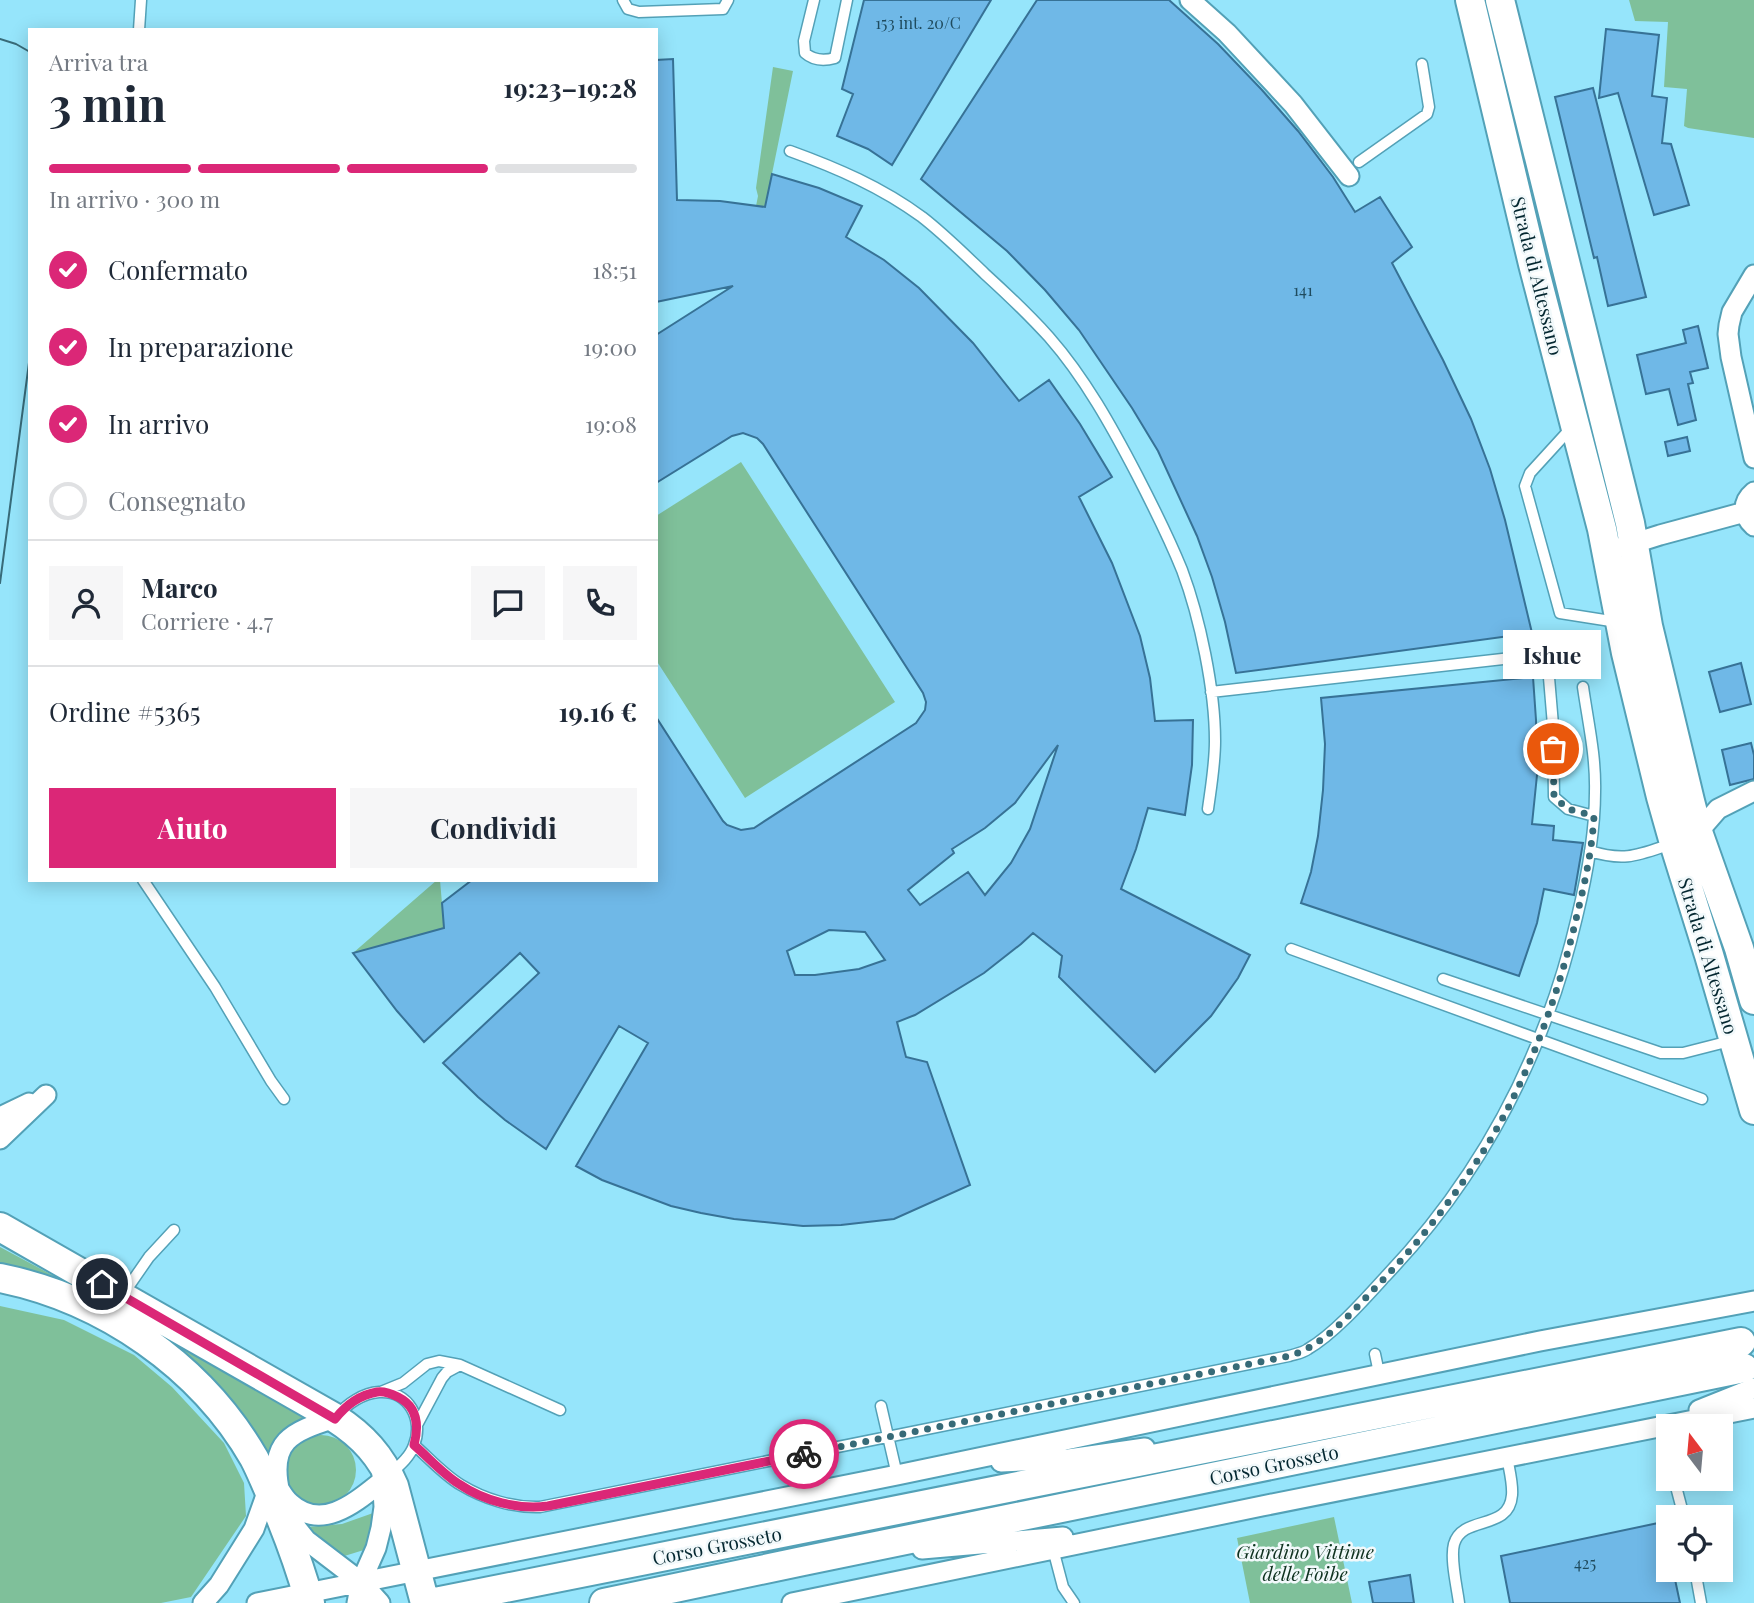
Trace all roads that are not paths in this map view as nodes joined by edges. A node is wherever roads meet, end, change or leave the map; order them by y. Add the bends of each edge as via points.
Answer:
1 (141, 0) edge
2 (623, 0) edge
3 (728, 0) edge
4 (814, 0) edge
5 (848, 0) edge
6 (1190, 0) edge
7 (1470, 0) edge
8 (1500, 0) edge
9 (139, 28) edge
10 (1422, 64) dead end
11 (790, 151) dead end
12 (1354, 169) joint
13 (1754, 275) edge
14 (1574, 425) junction
15 (1754, 458) edge
16 (1754, 492) edge
17 (1750, 519) edge
18 (1634, 543) junction
19 (1607, 552) junction
20 (1621, 622) junction
21 (1583, 687) dead end
22 (1211, 692) junction
23 (1754, 791) edge
24 (1208, 810) dead end
25 (1594, 816) junction
26 (1686, 838) junction
27 (1590, 851) junction
28 (144, 882) edge
29 (1291, 949) dead end
30 (1443, 979) dead end
31 (1754, 1000) edge
32 (1548, 1016) junction
33 (1537, 1040) junction
34 (1734, 1040) junction
35 (284, 1099) dead end
36 (1702, 1099) dead end
37 (1754, 1110) edge
38 (0, 1117) edge
39 (0, 1139) edge
40 (0, 1227) edge
41 (174, 1230) dead end
42 (0, 1278) edge
43 (1746, 1303) edge
44 (115, 1307) junction
45 (1748, 1354) edge
46 (460, 1365) junction
47 (381, 1392) junction
48 (881, 1406) dead end
49 (1754, 1408) edge
50 (560, 1409) dead end
51 (1690, 1414) edge
52 (1725, 1414) edge
53 (335, 1419) junction
54 (417, 1425) junction
55 (1656, 1428) edge
56 (888, 1436) junction
57 (414, 1445) junction
58 (1209, 1447) junction
59 (1507, 1457) junction
60 (951, 1463) junction
61 (383, 1471) junction
62 (897, 1475) junction
63 (270, 1477) junction
64 (285, 1513) junction
65 (1111, 1537) junction
66 (292, 1545) junction
67 (1053, 1549) junction
68 (803, 1561) junction
69 (418, 1570) junction
70 (361, 1582) junction
71 (1697, 1582) edge
72 (311, 1600) edge
73 (203, 1603) edge
74 (257, 1603) edge
75 (356, 1603) edge
76 (380, 1603) edge
77 (408, 1603) edge
78 (428, 1603) edge
79 (604, 1603) edge
80 (792, 1603) edge
81 (1074, 1603) edge
82 (1459, 1603) edge
83 (1701, 1603) edge

1 - 9 lane
2 - 3 lane via 628,9 639,12 723,9
4 - 5 lane via 805,52 810,58 825,60 835,58
6 - 12 street via 1227,33
7 - 14 street, Strada di Altessano
8 - 18 street, Strada di Altessano
10 - 12 lane via 1427,114
11 - 22 lane via 848,173 922,218 1049,338 1120,442 1182,571 1198,621
13 - 15 street via 1728,325
14 - 19 street, Strada di Altessano
14 - 20 lane via 1530,473 1525,486 1560,613
16 - 17 street via 1747,499
17 - 18 street
18 - 19 street
18 - 26 street, Strada di Altessano
19 - 20 street, Strada di Altessano
20 - 26 street, Strada di Altessano via 1626,653
21 - 25 lane via 1595,770
22 - 24 lane via 1215,740
22 - 25 lane via 1547,654 1554,797 1568,809
23 - 26 street via 1718,809
25 - 27 lane
26 - 27 lane via 1632,857
26 - 31 street, Strada di Altessano via 1738,948
26 - 34 street, Strada di Altessano via 1709,955
27 - 32 lane via 1568,956
28 - 35 lane
29 - 33 lane
30 - 32 lane
32 - 33 lane
32 - 34 lane via 1661,1053 1683,1053
33 - 36 lane
33 - 56 lane via 1500,1123 1464,1181 1395,1267 1308,1349
34 - 37 street, Strada di Altessano
38 - 39 street via 46,1095
40 - 44 street
41 - 44 lane
42 - 44 street via 88,1307
43 - 45 street, Corso Grosseto
43 - 60 street, Corso Grosseto via 1377,1363
44 - 53 street
44 - 63 street via 197,1385
45 - 51 street, Corso Grosseto via 1709,1405
45 - 58 street, Corso Grosseto
45 - 68 street, Corso Grosseto
46 - 47 lane via 427,1364 403,1384
46 - 50 lane
46 - 54 lane via 442,1378
47 - 53 lane via 348,1404
47 - 54 lane via 408,1403
48 - 56 lane
49 - 52 street, Corso Grosseto
53 - 61 street via 365,1440
53 - 63 street via 288,1439
54 - 57 lane
55 - 59 street, Corso Grosseto
56 - 57 lane via 533,1507 506,1504 467,1488
56 - 62 lane
57 - 61 lane via 404,1461
58 - 60 street, Corso Grosseto
58 - 78 street, Corso Grosseto
59 - 65 street, Corso Grosseto
59 - 82 lane via 1512,1494 1506,1511 1465,1529 1453,1546
60 - 62 street, Corso Grosseto
61 - 63 street via 343,1510 322,1516 292,1505
61 - 69 street via 397,1494
61 - 70 street via 381,1528
62 - 69 street, Corso Grosseto
63 - 64 street
63 - 66 street
63 - 73 street via 254,1529 219,1586
64 - 66 street
64 - 70 street via 312,1545
65 - 67 street, Corso Grosseto
65 - 68 street, Corso Grosseto via 944,1546
66 - 72 street
67 - 80 street, Corso Grosseto
67 - 81 lane via 1063,1587
68 - 79 street, Corso Grosseto
69 - 70 street, Corso Grosseto
69 - 77 street
69 - 78 street
70 - 72 street, Corso Grosseto
70 - 75 street
70 - 76 street
71 - 83 lane
72 - 74 street, Corso Grosseto

